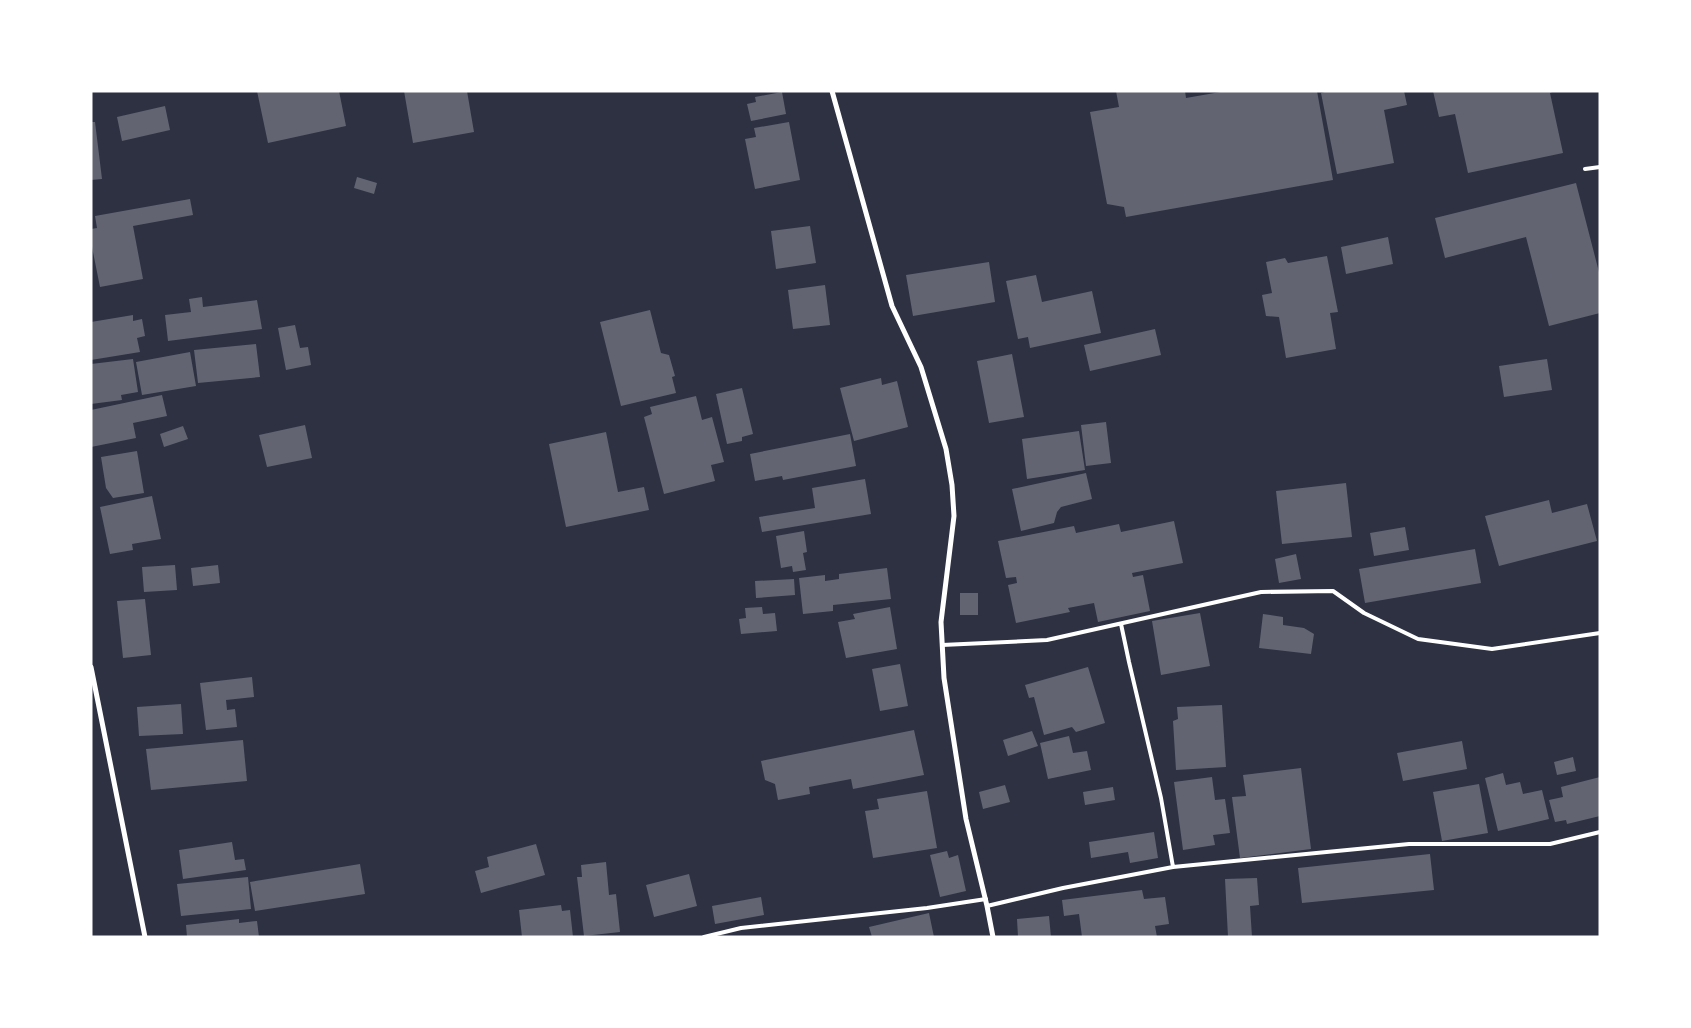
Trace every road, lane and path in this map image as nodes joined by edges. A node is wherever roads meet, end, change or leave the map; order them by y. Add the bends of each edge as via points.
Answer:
1 (832, 91) edge
2 (1600, 167) edge
3 (1585, 169) dead end
4 (1121, 624) junction
5 (1600, 633) edge
6 (942, 645) junction
7 (91, 667) edge
8 (1600, 832) edge
9 (1173, 867) junction
10 (986, 899) junction
11 (987, 906) junction
12 (145, 937) edge
13 (704, 937) edge
14 (993, 937) edge

1 - 6 street via 892,306 922,368 946,448 954,516 941,622
2 - 3 lane
4 - 5 lane via 1261,592 1333,591 1364,613 1418,639 1492,649
4 - 6 lane via 1047,640
4 - 9 lane via 1162,798
6 - 10 street via 944,678 966,818
7 - 12 street
8 - 9 lane via 1550,844 1409,844
9 - 11 lane
10 - 11 street
10 - 13 lane via 741,928
11 - 14 street

